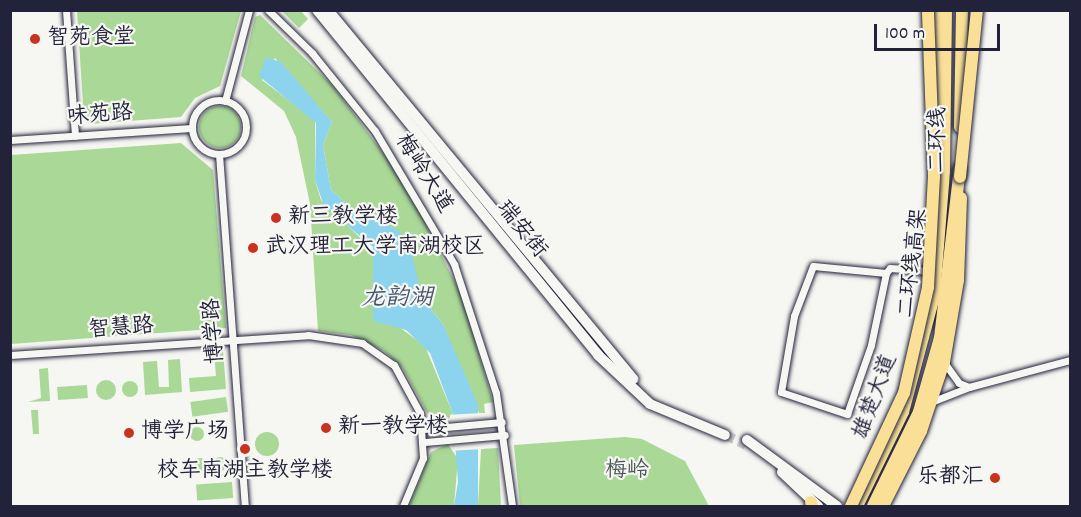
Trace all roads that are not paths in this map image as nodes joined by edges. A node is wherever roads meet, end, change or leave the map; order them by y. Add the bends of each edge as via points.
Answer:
1 (66, 10) edge
2 (249, 10) edge
3 (268, 10) edge
4 (317, 10) edge
5 (328, 10) edge
6 (928, 10) edge
7 (938, 10) edge
8 (946, 10) edge
9 (962, 10) edge
10 (967, 10) edge
11 (977, 10) edge
12 (225, 101) junction
13 (192, 128) junction
14 (75, 136) junction
15 (10, 140) edge
16 (219, 154) junction
17 (960, 177) junction
18 (930, 271) junction
19 (886, 273) junction
20 (234, 339) junction
21 (10, 355) edge
22 (1071, 360) edge
23 (944, 362) junction
24 (969, 387) junction
25 (931, 402) junction
26 (502, 422) junction
27 (424, 429) junction
28 (505, 435) junction
29 (425, 441) junction
30 (814, 505) edge
31 (245, 507) edge
32 (403, 507) edge
33 (512, 507) edge
34 (837, 507) edge
35 (854, 507) edge
36 (873, 507) edge
37 (883, 507) edge

1 - 14 street
2 - 12 street
3 - 26 street, 梅岭大道 via 351,98 427,211 476,321
4 - 5 main road, 瑞安街 via 598,355 650,404 726,432 656,401 611,356
6 - 35 main road, bridge via 934,176 928,287 904,393
7 - 18 main road, 雄楚大道
8 - 35 main road, 二环线高架, bridge via 944,172 934,296 903,412
9 - 17 main road, 二环线, bridge
10 - 23 main road via 958,280
11 - 17 main road, bridge
12 - 13 street via 200,108
12 - 16 street via 242,113 246,129 239,145
13 - 14 street, 味苑路
13 - 16 street via 203,148
14 - 15 street, 味苑路
16 - 20 street, 博学路
17 - 36 main road, 二环线 via 940,338 919,412
18 - 19 street via 890,268
18 - 35 main road, 雄楚大道 via 906,382
19 - 19 street via 872,345 847,414 781,392 794,316 813,266
20 - 21 street, 智慧路
20 - 27 street, 智慧路 via 322,335 362,343 399,371
20 - 31 street, 博学路
22 - 24 street
23 - 24 street via 958,383
23 - 25 main road
24 - 25 street
25 - 37 main road
26 - 27 street
26 - 28 street, 梅岭大道
27 - 29 street, 智慧路
28 - 29 street
28 - 33 street, 梅岭大道
29 - 32 street, 智慧路 via 418,475
30 - 34 main road via 746,443

